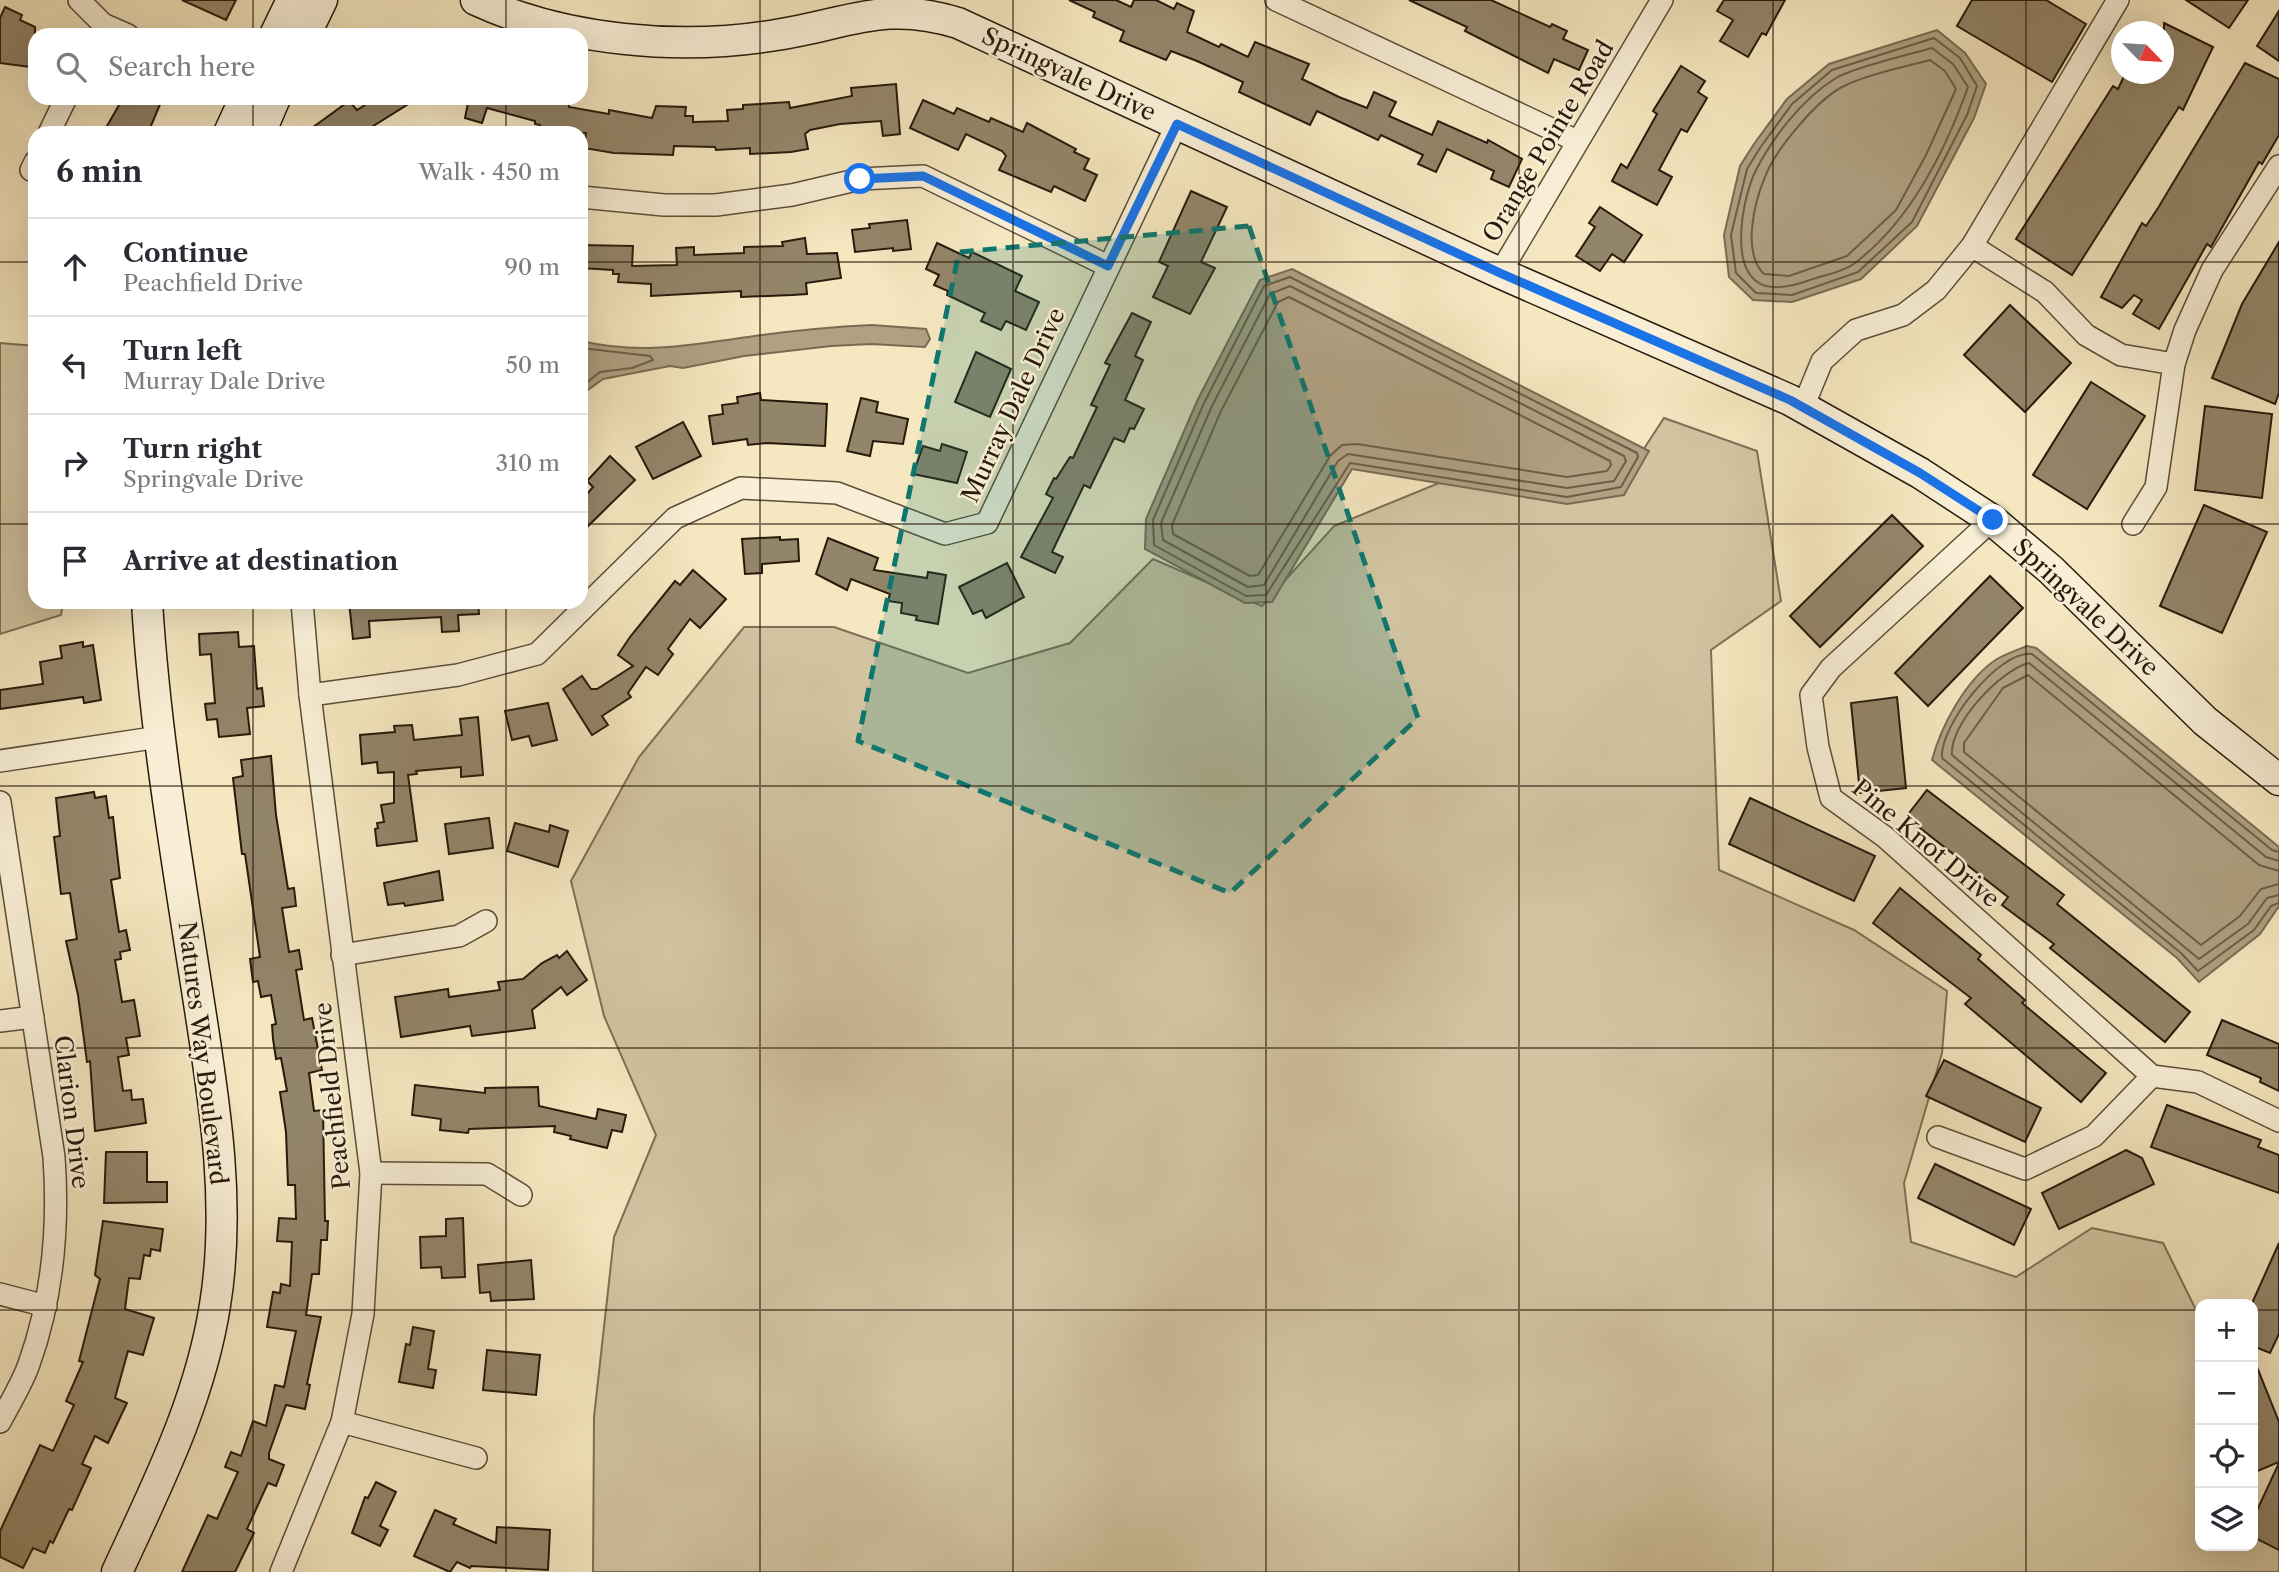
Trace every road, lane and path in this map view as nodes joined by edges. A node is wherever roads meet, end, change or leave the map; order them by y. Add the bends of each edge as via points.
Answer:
1 (79, 0) edge
2 (292, 0) edge
3 (322, 0) edge
4 (1276, 0) edge
5 (1662, 0) edge
6 (485, 2) edge
7 (2114, 2) edge
8 (99, 28) edge
9 (278, 28) edge
10 (308, 28) edge
11 (565, 28) edge
12 (588, 31) edge
13 (63, 105) edge
14 (259, 105) edge
15 (264, 105) edge
16 (1177, 124) junction
17 (52, 126) edge
18 (236, 126) edge
19 (261, 126) edge
20 (1577, 141) junction
21 (2279, 166) edge
22 (588, 198) edge
23 (1972, 246) junction
24 (1108, 266) junction
25 (1500, 273) junction
26 (2174, 364) junction
27 (1803, 407) junction
28 (1993, 520) junction
29 (2133, 524) dead end
30 (588, 604) edge
31 (148, 609) edge
32 (303, 609) edge
33 (583, 609) edge
34 (310, 695) junction
35 (159, 737) junction
36 (0, 761) edge
37 (2279, 780) edge
38 (0, 802) edge
39 (486, 921) dead end
40 (342, 955) junction
41 (33, 1017) junction
42 (0, 1021) edge
43 (2152, 1076) junction
44 (2279, 1121) edge
45 (1938, 1137) dead end
46 (371, 1173) junction
47 (520, 1195) dead end
48 (0, 1294) edge
49 (46, 1306) junction
50 (0, 1422) edge
51 (342, 1422) junction
52 (476, 1458) dead end
53 (117, 1572) edge
54 (281, 1572) edge

1 - 8 street
2 - 9 street
3 - 10 street
4 - 20 street
5 - 20 street, Orange Pointe Road
6 - 11 street, Springvale Drive
7 - 23 street
12 - 16 street, Springvale Drive via 674,41 774,36 866,11 911,9 958,23
13 - 17 street
14 - 18 street
15 - 19 street
16 - 24 street, Murray Dale Drive
16 - 25 street, Springvale Drive
20 - 25 street, Orange Pointe Road
21 - 26 street via 2212,270
22 - 24 street via 716,205 792,195 860,179 923,176
23 - 26 street via 2045,292 2086,335 2121,355
23 - 27 street via 1937,290 1903,316 1856,330 1822,361
24 - 30 street, Murray Dale Drive via 987,523 945,534 837,493 741,488 675,519
25 - 27 street, Springvale Drive
26 - 29 street via 2157,487
27 - 28 street, Springvale Drive
28 - 37 street, Springvale Drive via 2051,570 2205,721
28 - 43 street, Pine Knot Drive via 1830,668 1811,695 1831,798 1885,837
31 - 35 street, Natures Way Boulevard
32 - 34 street, Peachfield Drive
33 - 34 street, Murray Dale Drive via 537,654 458,675
34 - 40 street, Peachfield Drive
35 - 36 street
35 - 53 street, Natures Way Boulevard via 214,1106 222,1248 215,1305 193,1395 173,1452
38 - 41 street, Clarion Drive
39 - 40 street via 459,936
40 - 46 street, Peachfield Drive
41 - 42 street
41 - 49 street, Clarion Drive via 58,1204
43 - 44 street via 2198,1082
43 - 45 street via 2094,1136 2025,1169
46 - 47 street via 487,1174
46 - 51 street, Peachfield Drive via 363,1314
48 - 49 street
49 - 50 street, Clarion Drive via 29,1366
51 - 52 street
51 - 54 street, Peachfield Drive

